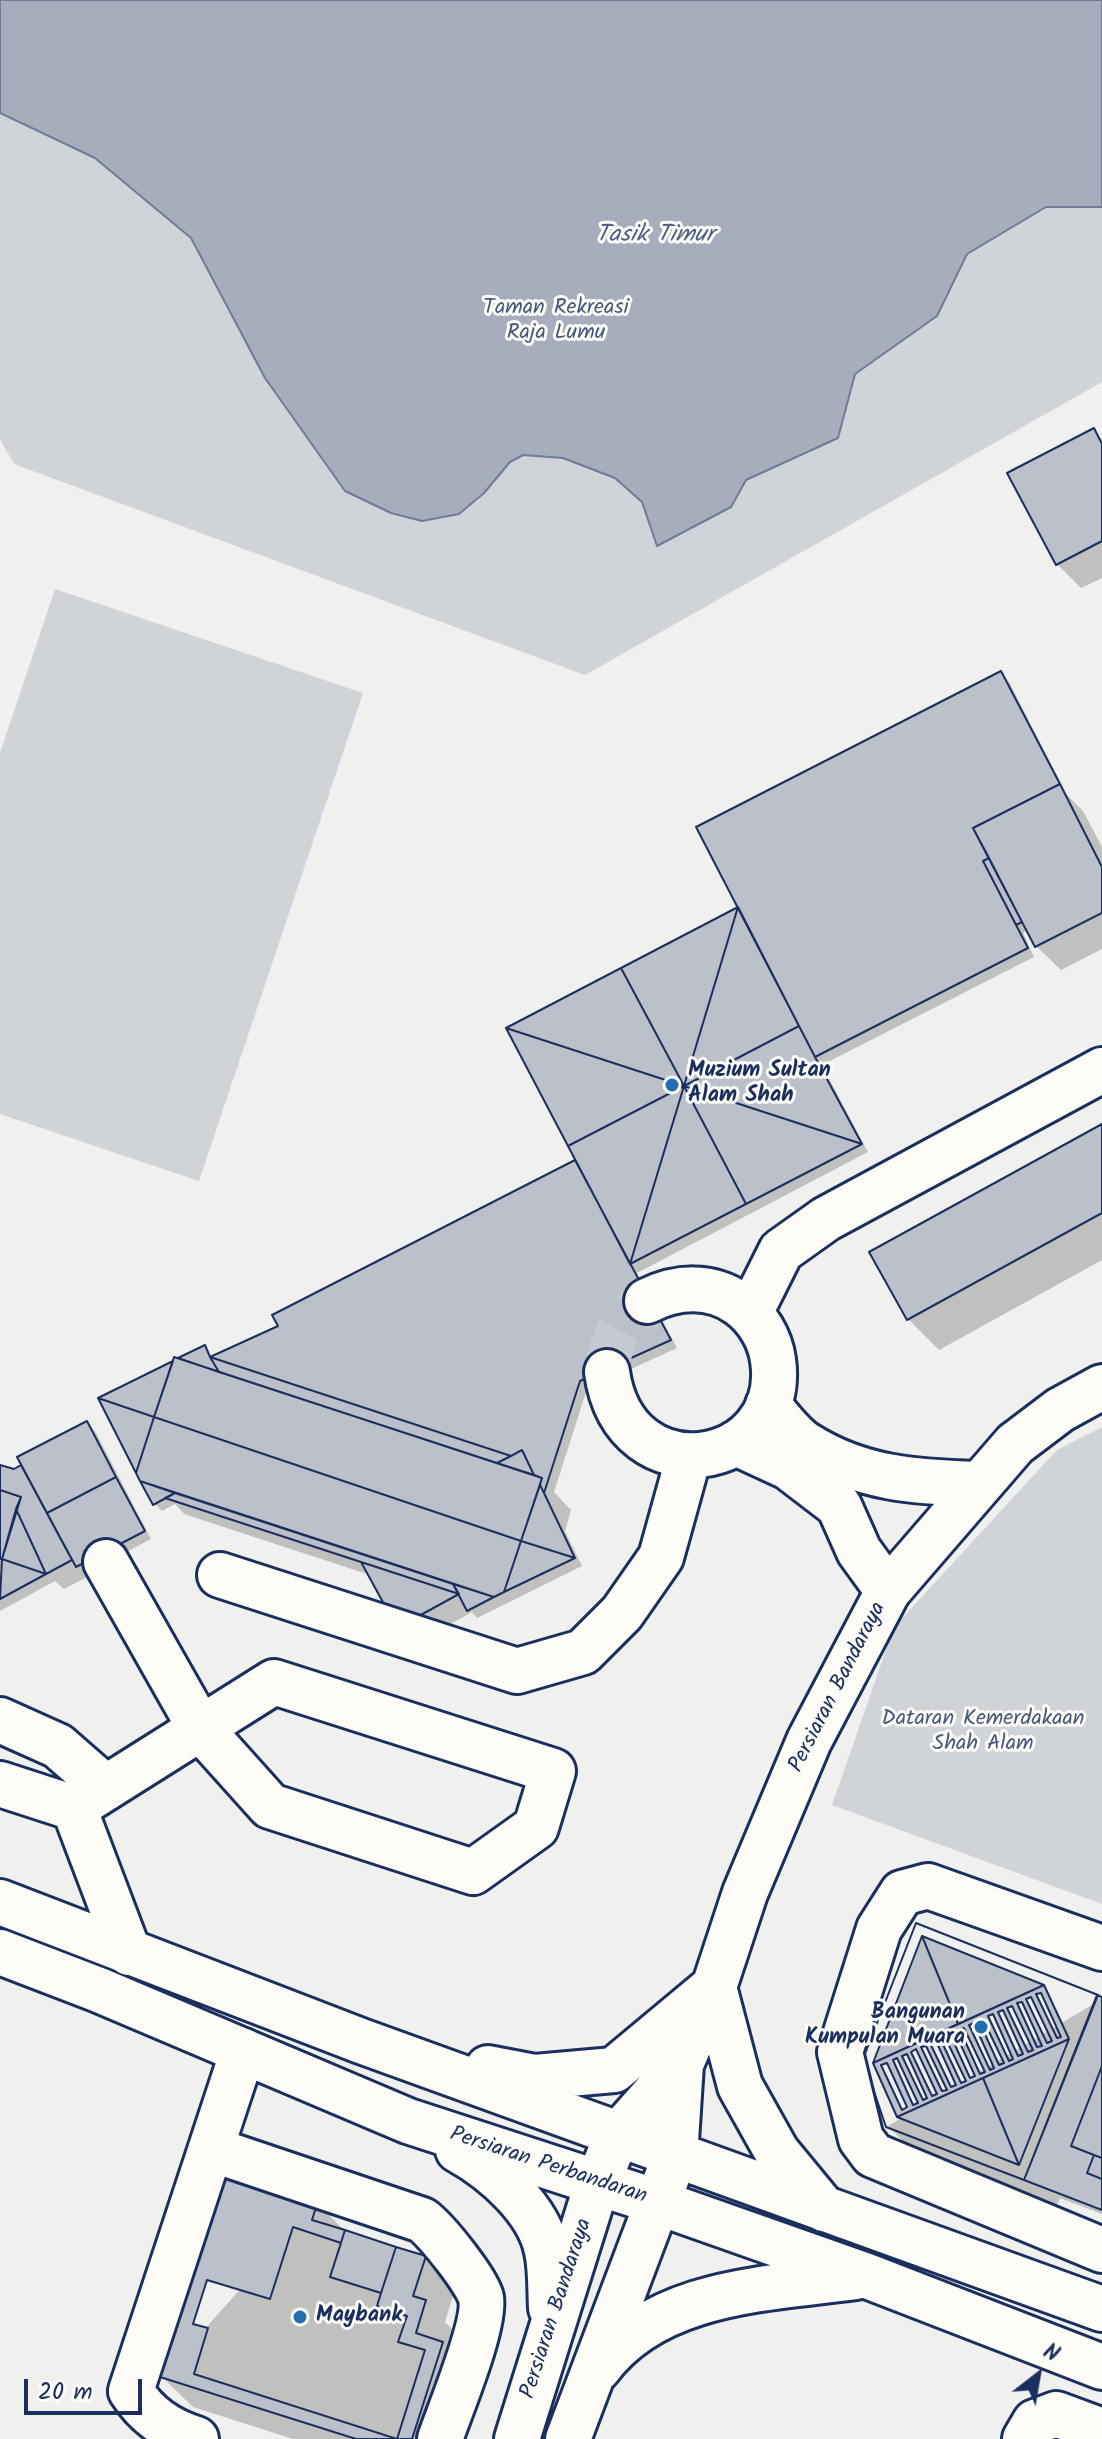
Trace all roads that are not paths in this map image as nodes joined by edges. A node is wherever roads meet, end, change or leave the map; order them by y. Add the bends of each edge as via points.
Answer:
1 (1102, 1070) edge
2 (647, 1301) tunnel mouth
3 (750, 1313) junction
4 (607, 1372) tunnel mouth
5 (1102, 1387) edge
6 (768, 1405) junction
7 (736, 1443) junction
8 (689, 1456) junction
9 (978, 1484) junction
10 (106, 1562) dead end
11 (220, 1575) dead end
12 (888, 1591) junction
13 (0, 1720) edge
14 (200, 1728) junction
15 (0, 1784) edge
16 (90, 1798) junction
17 (0, 1902) edge
18 (1102, 1948) edge
19 (0, 1952) edge
20 (129, 1953) junction
21 (714, 1987) junction
22 (361, 2041) junction
23 (243, 2051) junction
24 (681, 2064) junction
25 (408, 2121) junction
26 (617, 2136) junction
27 (211, 2149) junction
28 (675, 2156) junction
29 (597, 2184) junction
30 (657, 2202) junction
31 (824, 2209) junction
32 (1087, 2244) edge
33 (867, 2276) junction
34 (1046, 2289) junction
35 (1102, 2309) edge
36 (553, 2330) junction
37 (1096, 2370) edge
38 (586, 2384) junction
39 (1102, 2431) edge
40 (196, 2439) edge
41 (440, 2439) edge
42 (517, 2439) edge
43 (568, 2439) edge
44 (1025, 2439) edge

1 - 3 main road via 826,1219 781,1251
2 - 3 main road via 672,1291 700,1289 727,1297
3 - 6 main road via 773,1356
4 - 8 main road via 614,1403 631,1431 667,1453
5 - 9 main road, Persiaran Bandaraya via 1036,1426
6 - 7 main road via 755,1427
6 - 9 main road via 804,1444 863,1473 905,1482
7 - 8 main road
7 - 12 main road via 788,1467 839,1506 859,1551
8 - 11 main road via 661,1557 622,1613 583,1652 546,1664 517,1671
9 - 12 main road, Persiaran Bandaraya
10 - 14 main road
12 - 21 main road, Persiaran Bandaraya via 809,1741 745,1893
13 - 16 main road via 58,1746
14 - 14 main road via 270,1806 473,1872 536,1827 553,1771 274,1682
14 - 16 main road
15 - 16 main road
16 - 20 main road
17 - 20 main road
18 - 32 main road via 928,1886 902,1893 879,1929 840,2052 861,2139 873,2155
19 - 23 main road, Persiaran Perbandaran
20 - 22 main road
21 - 22 main road via 614,2070 604,2072 535,2077
21 - 24 main road, Persiaran Bandaraya
21 - 31 main road via 740,2086 777,2152
22 - 26 main road
23 - 25 main road, Persiaran Perbandaran
23 - 27 main road
24 - 26 main road, Persiaran Bandaraya
24 - 28 main road, Persiaran Bandaraya
25 - 29 main road, Persiaran Perbandaran
25 - 36 main road via 480,2162 538,2227 547,2250
26 - 28 main road
26 - 29 main road, Persiaran Bandaraya
27 - 40 main road via 131,2391 143,2410
27 - 41 main road via 422,2220 437,2231 481,2296 481,2318
28 - 30 main road, Persiaran Bandaraya
28 - 31 main road
29 - 30 main road, Persiaran Perbandaran
29 - 36 main road, Persiaran Bandaraya
30 - 33 main road, Persiaran Perbandaran
30 - 38 main road, Persiaran Bandaraya
31 - 34 main road
32 - 34 main road
33 - 37 main road, Persiaran Perbandaran
33 - 38 main road via 692,2304 614,2347
34 - 35 main road
36 - 42 main road, Persiaran Bandaraya
38 - 43 main road, Persiaran Bandaraya
39 - 44 main road via 1056,2414 1035,2422

